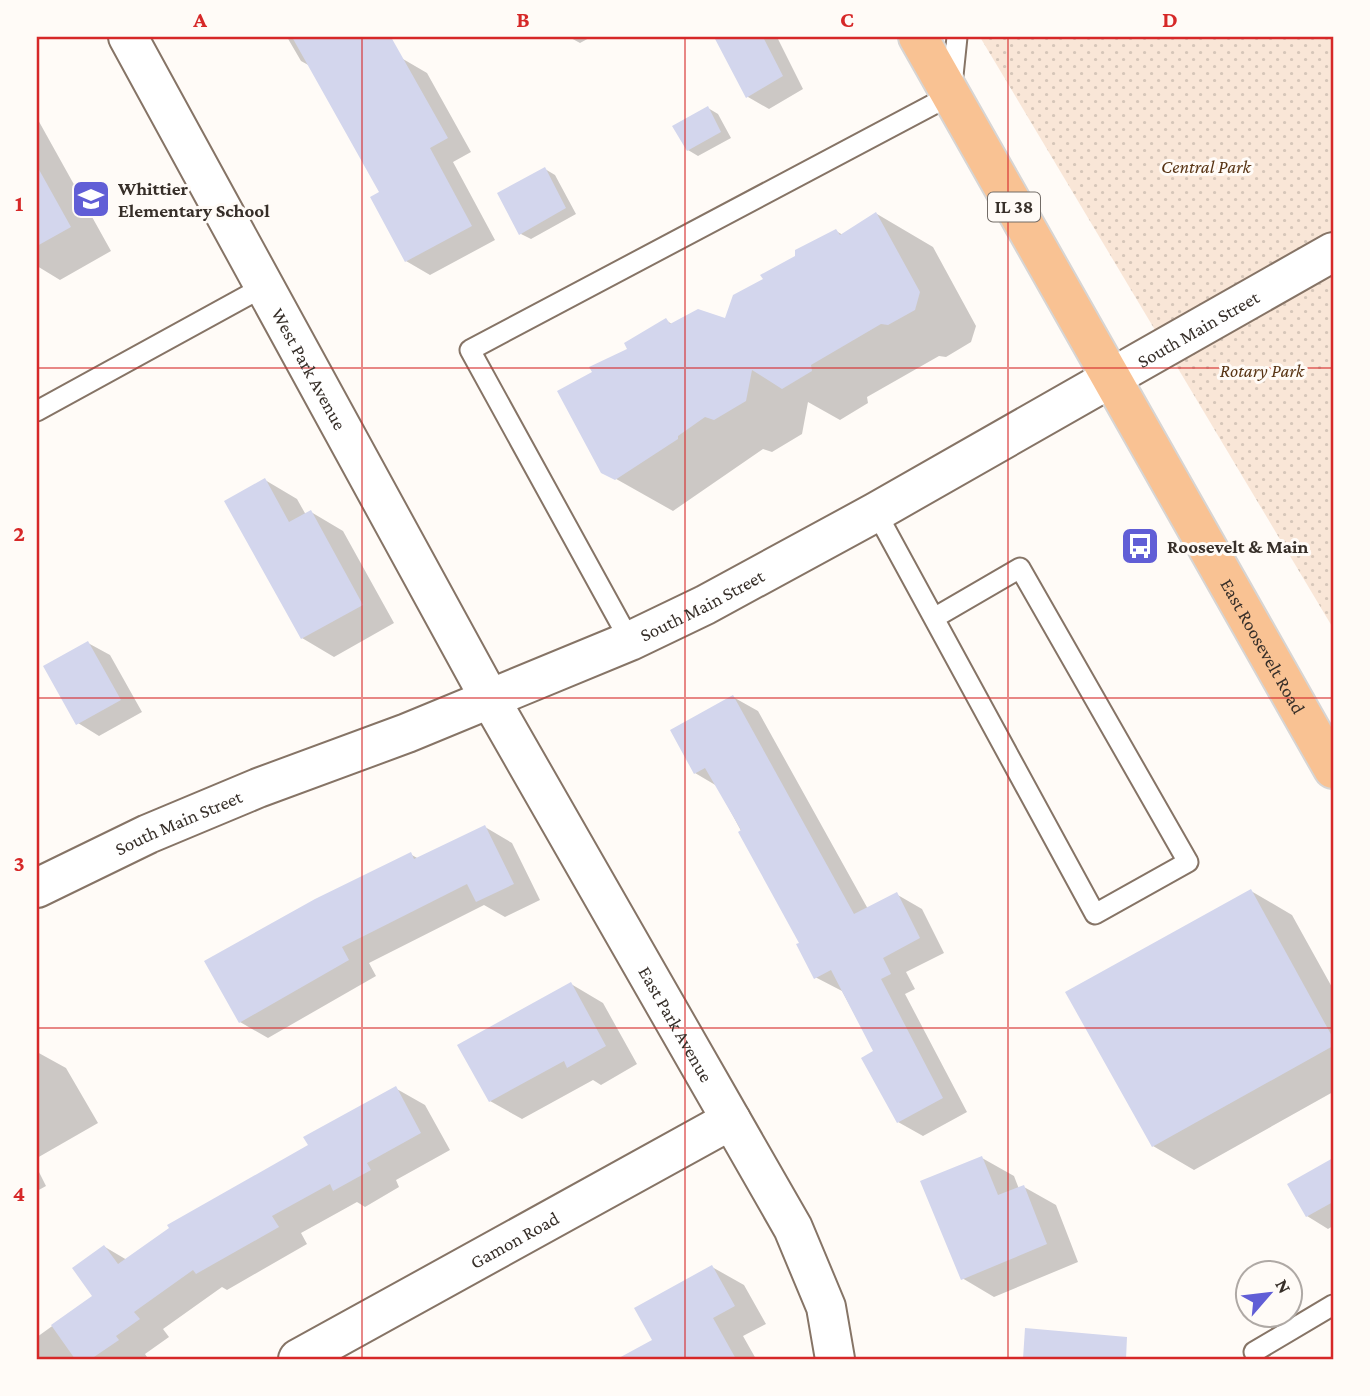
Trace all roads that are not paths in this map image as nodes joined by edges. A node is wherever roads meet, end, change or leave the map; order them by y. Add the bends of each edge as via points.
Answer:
1 (128, 37) edge
2 (918, 37) edge
3 (957, 37) edge
4 (951, 95) junction
5 (1333, 252) edge
6 (265, 286) junction
7 (1111, 378) junction
8 (37, 411) edge
9 (876, 512) junction
10 (934, 618) junction
11 (630, 641) junction
12 (490, 699) junction
13 (1333, 769) edge
14 (37, 888) edge
15 (731, 1120) junction
16 (1333, 1305) edge
17 (1254, 1352) dead end
18 (298, 1359) edge
19 (835, 1359) edge

1 - 6 street, West Park Avenue
2 - 4 main road, IL 38
3 - 4 lane
4 - 7 main road, IL 38
4 - 11 lane via 470,350
5 - 7 street, South Main Street
6 - 8 lane
6 - 12 street, West Park Avenue
7 - 9 street, South Main Street
7 - 13 main road, East Roosevelt Road / IL 38
9 - 10 lane
9 - 11 street, South Main Street
10 - 10 lane via 1095,914 1188,862 1020,568
11 - 12 street, South Main Street
12 - 14 street, South Main Street via 246,793
12 - 15 street, East Park Avenue
15 - 18 street, Gamon Road
15 - 19 street, East Park Avenue via 808,1259 826,1307
16 - 17 lane

